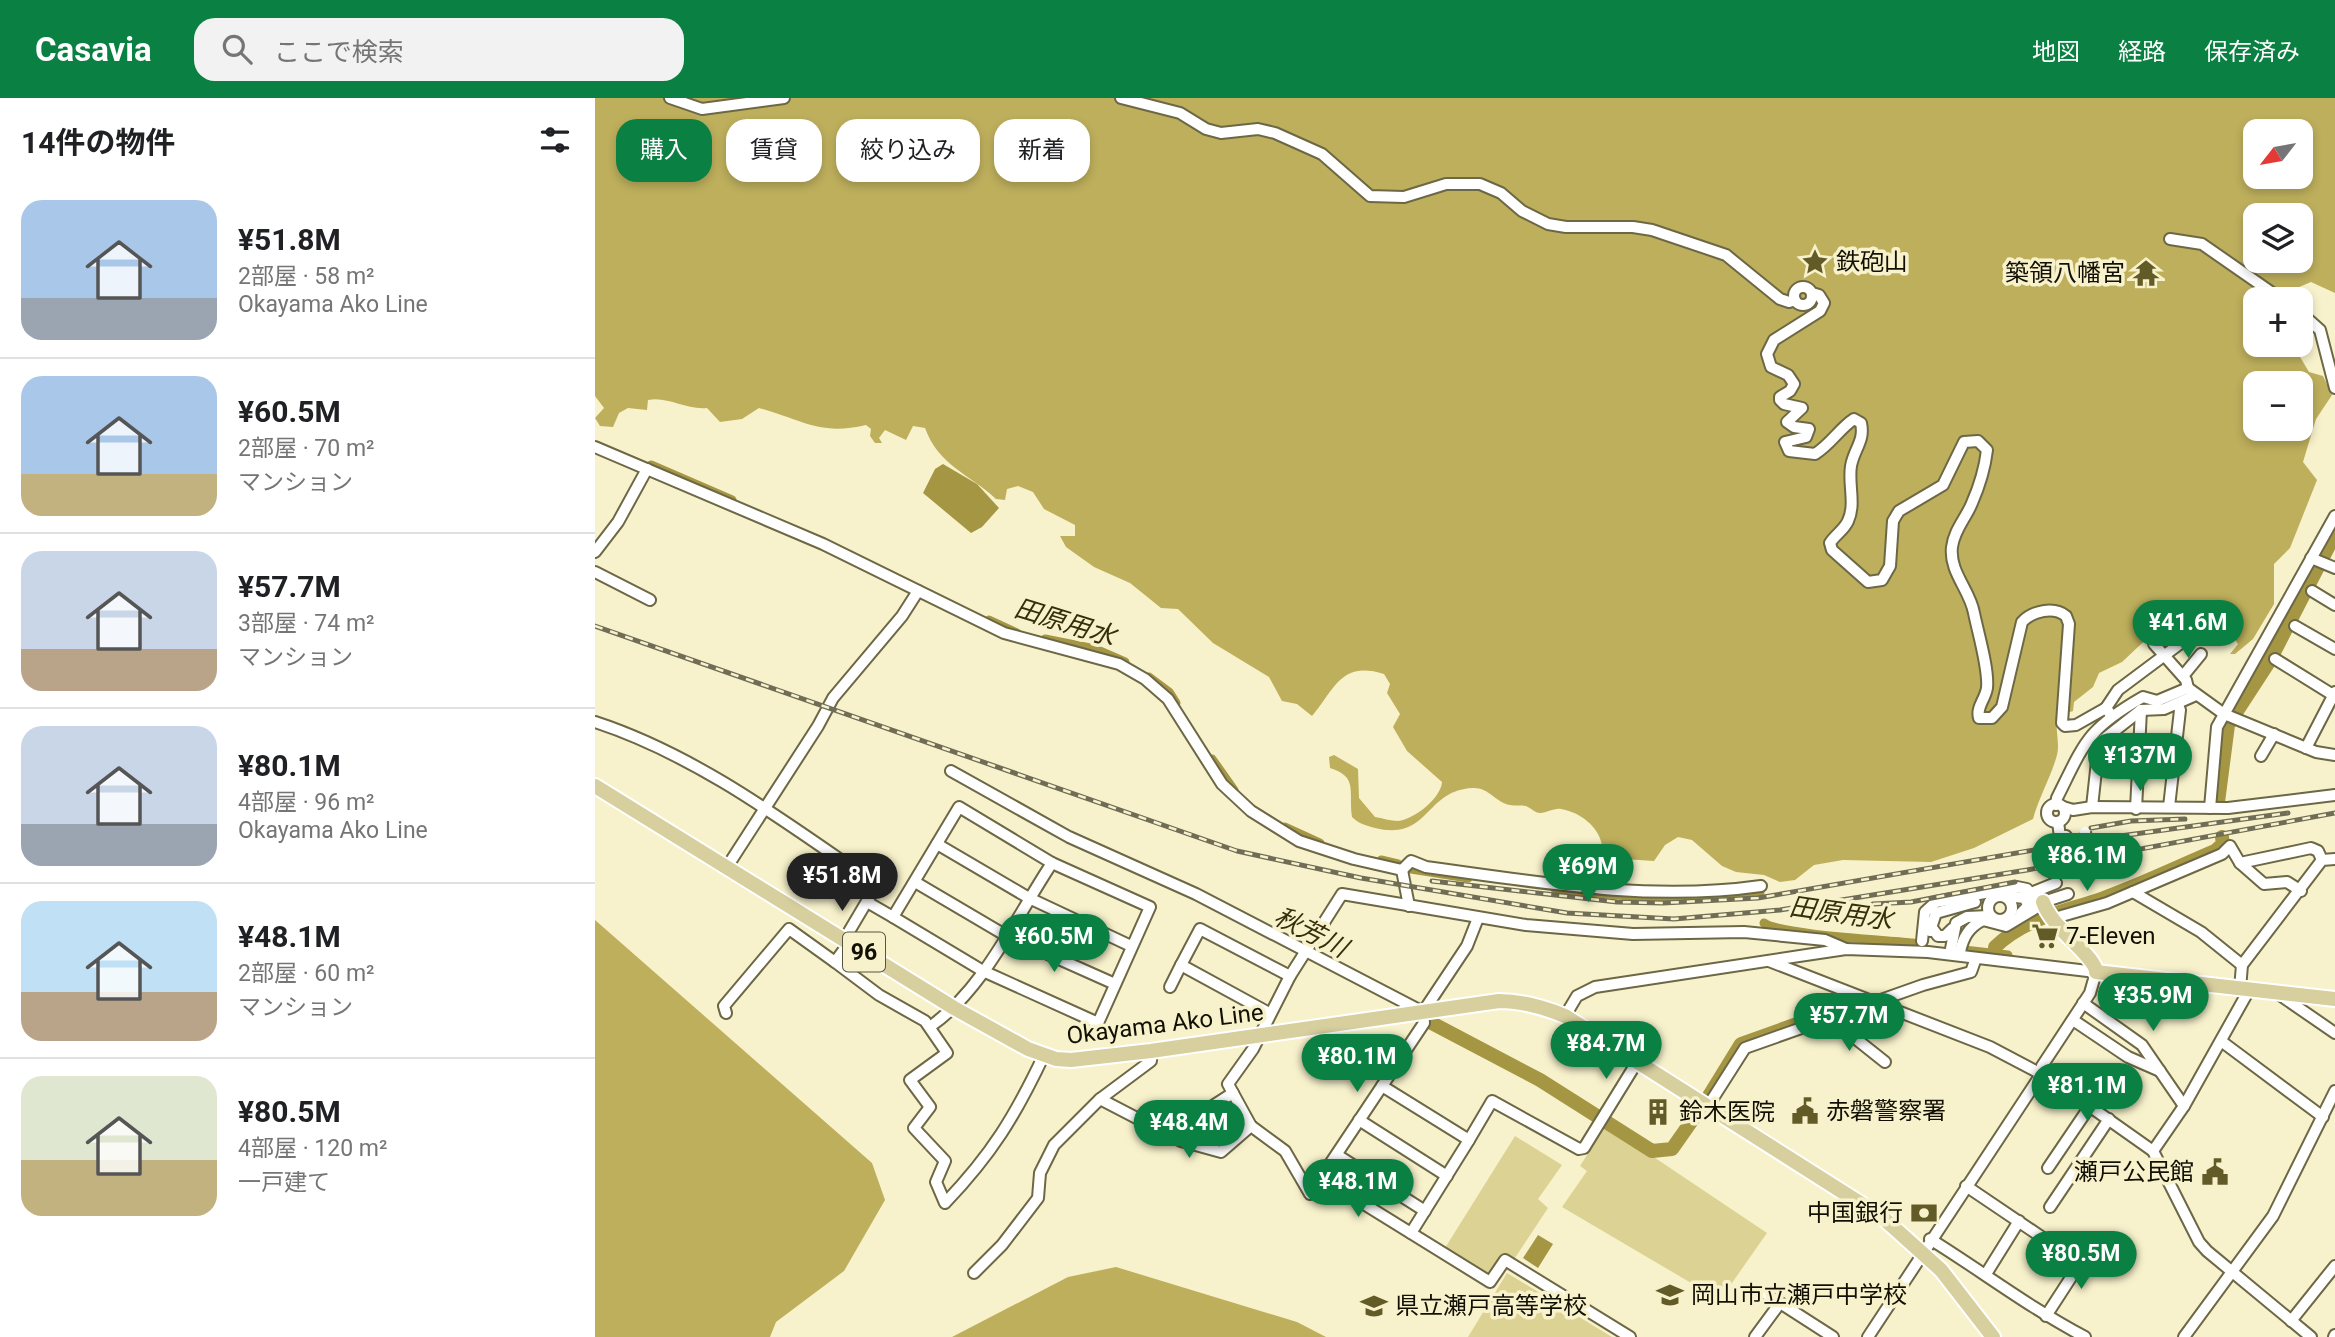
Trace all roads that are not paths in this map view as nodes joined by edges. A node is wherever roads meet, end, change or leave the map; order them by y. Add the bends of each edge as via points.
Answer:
1 (670, 98) edge
2 (784, 98) edge
3 (1121, 98) edge
4 (2170, 239) dead end
5 (2264, 287) edge
6 (2313, 324) edge
7 (2335, 388) edge
8 (595, 447) edge
9 (647, 469) junction
10 (2335, 516) edge
11 (595, 552) edge
12 (2322, 562) edge
13 (595, 572) edge
14 (918, 591) junction
15 (2312, 591) dead end
16 (650, 600) dead end
17 (2335, 605) edge
18 (2295, 626) dead end
19 (2197, 631) dead end
20 (2154, 644) dead end
21 (2335, 649) edge
22 (2201, 654) dead end
23 (2165, 656) junction
24 (2275, 659) dead end
25 (2183, 676) junction
26 (2192, 691) junction
27 (2334, 694) edge
28 (2178, 705) junction
29 (2141, 710) junction
30 (2330, 711) edge
31 (2108, 712) junction
32 (2230, 716) junction
33 (595, 722) edge
34 (2274, 734) junction
35 (2306, 748) junction
36 (2335, 755) edge
37 (2261, 756) dead end
38 (951, 771) dead end
39 (595, 786) edge
40 (2335, 795) edge
41 (764, 807) junction
42 (2092, 807) junction
43 (2169, 807) junction
44 (2210, 808) junction
45 (2136, 809) junction
46 (2063, 812) junction
47 (2085, 832) dead end
48 (2066, 836) dead end
49 (937, 844) junction
50 (2335, 859) edge
51 (2322, 860) junction
52 (1052, 863) junction
53 (2090, 863) dead end
54 (2240, 863) junction
55 (2073, 865) dead end
56 (726, 867) junction
57 (1402, 870) junction
58 (915, 882) junction
59 (1761, 886) dead end
60 (2301, 891) junction
61 (2133, 892) junction
62 (2068, 894) dead end
63 (1998, 897) junction
64 (1029, 898) junction
65 (867, 902) junction
66 (2038, 905) junction
67 (1409, 906) junction
68 (1446, 913) junction
69 (1991, 916) junction
70 (893, 917) junction
71 (1478, 918) junction
72 (2008, 918) junction
73 (1930, 925) junction
74 (1952, 929) junction
75 (1475, 930) junction
76 (1005, 935) junction
77 (1922, 941) dead end
78 (846, 942) junction
79 (1131, 946) junction
80 (1846, 949) junction
81 (1306, 951) junction
82 (1928, 952) junction
83 (1955, 953) junction
84 (1976, 958) junction
85 (1769, 961) junction
86 (835, 962) junction
87 (1181, 965) junction
88 (2242, 965) junction
89 (983, 971) junction
90 (2096, 972) junction
91 (1290, 976) junction
92 (1115, 984) junction
93 (1170, 987) dead end
94 (2245, 990) junction
95 (2276, 992) junction
96 (2335, 999) edge
97 (1873, 1003) junction
98 (2084, 1003) junction
99 (954, 1008) junction
100 (1423, 1012) junction
101 (726, 1013) dead end
102 (1269, 1013) junction
103 (1565, 1016) junction
104 (1831, 1019) junction
105 (2073, 1020) junction
106 (931, 1026) junction
107 (2335, 1033) edge
108 (1258, 1037) junction
109 (2221, 1041) junction
110 (1151, 1051) junction
111 (1044, 1055) junction
112 (1637, 1062) junction
113 (1885, 1062) dead end
114 (2160, 1071) junction
115 (2040, 1072) junction
116 (1382, 1086) junction
117 (2335, 1091) edge
118 (1233, 1093) junction
119 (1100, 1099) junction
120 (2090, 1106) junction
121 (2184, 1106) junction
122 (1708, 1107) junction
123 (1199, 1115) dead end
124 (2323, 1117) junction
125 (2109, 1119) junction
126 (1359, 1120) junction
127 (1251, 1126) junction
128 (1469, 1139) junction
129 (2153, 1151) junction
130 (1337, 1155) junction
131 (2048, 1168) dead end
132 (1447, 1176) junction
133 (1322, 1178) junction
134 (1966, 1186) junction
135 (2050, 1207) dead end
136 (1425, 1211) junction
137 (2018, 1222) junction
138 (1411, 1233) junction
139 (2043, 1238) dead end
140 (1926, 1245) junction
141 (2090, 1248) dead end
142 (2335, 1266) edge
143 (2233, 1271) junction
144 (974, 1273) dead end
145 (1986, 1274) junction
146 (1760, 1290) dead end
147 (1780, 1303) junction
148 (2046, 1316) junction
149 (2291, 1321) junction
150 (1831, 1336) edge
151 (1630, 1337) edge
152 (1755, 1337) edge
153 (1868, 1337) edge
154 (1993, 1337) edge
155 (2085, 1337) edge
156 (2184, 1337) edge
157 (2311, 1337) edge

1 - 2 street via 702,109
3 - 31 street via 1180,113 1206,130 1275,133 1322,154 1370,196 1404,197 1446,184 1480,184 1548,224 1633,227 1717,250 1789,302 1795,300 1800,287 1808,288 1824,303 1821,311 1774,340 1767,354 1771,367 1788,375 1794,384 1780,400 1802,408 1787,422 1809,429 1806,437 1785,442 1789,451 1815,454 1849,422 1861,423 1862,441 1852,462 1851,512 1830,543 1832,550 1868,582 1882,580 1890,566 1893,522 1899,511 1943,485 1964,442 1978,441 1987,450 1986,460 1952,549 1954,568 1972,602 1987,681 1979,718 1992,718 2002,707 2022,622 2027,616 2053,611 2066,616 2069,624 2062,723 2076,725
4 - 5 street via 2202,244
6 - 7 street via 2320,330
8 - 9 street
9 - 11 street via 618,522
9 - 14 street via 823,544
10 - 12 street
12 - 32 street
13 - 16 street
14 - 41 street via 833,698
14 - 57 street via 1004,633 1119,664 1168,699 1222,784 1251,811 1299,841
15 - 17 street
18 - 21 street
19 - 23 street
20 - 23 street
22 - 25 street
23 - 25 street
23 - 31 street via 2118,690
24 - 27 street
25 - 26 street
26 - 28 street
26 - 31 street via 2157,701 2143,697
26 - 32 street
27 - 30 street
28 - 29 street
28 - 43 street
29 - 42 street via 2099,743
29 - 45 street
30 - 35 street
31 - 46 street via 2084,743 2056,798
32 - 34 street
32 - 44 street via 2217,727
33 - 41 street via 644,738
34 - 35 street
34 - 37 street
35 - 36 street
38 - 81 street via 1069,837 1196,894
39 - 56 main road, Okayama Ako Line / 96
40 - 44 street
41 - 56 street
41 - 65 street via 871,881 875,886
42 - 45 street
42 - 46 street
43 - 44 street
43 - 45 street
46 - 48 street via 2060,837
47 - 53 street, bridge
49 - 52 street via 959,807
49 - 58 street
49 - 64 street
50 - 51 street
51 - 54 street via 2311,848
51 - 60 street
52 - 64 street
52 - 79 street via 1150,907
54 - 60 street via 2265,884 2287,882
54 - 61 street via 2230,846 2222,854
55 - 66 street via 2052,870 2054,878
56 - 78 main road, Okayama Ako Line / 96
57 - 59 street via 1411,861 1426,867 1635,891 1708,892
57 - 67 street
58 - 70 street
58 - 76 street
60 - 88 street
61 - 66 street
61 - 88 street via 2201,932
62 - 66 street
63 - 66 street via 2022,896
63 - 69 street via 1988,906
63 - 72 street via 2012,907
63 - 73 street via 1944,909 1932,917
64 - 76 street
64 - 79 street
65 - 70 street
65 - 78 street
66 - 72 street
66 - 77 street via 2017,887 1936,902 1925,912
66 - 83 street via 2006,926 1978,922
66 - 90 main road via 2092,960
67 - 68 street
67 - 81 street via 1342,894
68 - 71 street
68 - 75 street
69 - 72 street
69 - 74 street via 1967,917
70 - 89 street
71 - 75 street
71 - 80 street via 1633,934 1744,932 1825,940
73 - 74 street via 1938,936
73 - 82 street
74 - 83 street
75 - 100 street
76 - 89 street
76 - 92 street
78 - 86 street
78 - 99 main road, Okayama Ako Line / 96
79 - 92 street
80 - 82 street
80 - 85 street
81 - 91 street
81 - 100 street
82 - 83 street
83 - 84 street
84 - 90 street
84 - 97 street via 1971,972
85 - 97 street
85 - 103 street via 1585,989
86 - 101 street via 789,929 737,988 724,1006
86 - 106 street
87 - 91 street via 1200,929
87 - 93 street
87 - 102 street
88 - 94 street
89 - 92 street via 1098,1023
89 - 99 street
90 - 94 main road
90 - 98 street
91 - 102 street
94 - 95 main road
94 - 109 street
95 - 96 main road
95 - 107 street
97 - 104 street
97 - 115 street via 1990,1047
98 - 105 street
98 - 114 street via 2142,1045
99 - 106 street
99 - 111 main road, Okayama Ako Line / 96
100 - 103 main road, Okayama Ako Line / 96 via 1514,1001
100 - 108 main road, Okayama Ako Line / 96
100 - 116 street via 1424,1023
102 - 108 street
103 - 112 main road, Okayama Ako Line / 96
104 - 113 street
104 - 122 street via 1745,1048
105 - 114 street via 2128,1058
105 - 115 street
106 - 111 street via 947,1053 910,1080 930,1107 914,1128 945,1161 936,1182 945,1203 981,1166 1016,1114
108 - 110 main road, Okayama Ako Line / 96
108 - 118 street via 1228,1084
109 - 121 street
109 - 124 street
110 - 111 main road, Okayama Ako Line / 96 via 1070,1060
110 - 119 street via 1151,1061
112 - 122 main road, Okayama Ako Line / 96
112 - 128 street via 1584,1148 1492,1101
114 - 121 street
115 - 120 street
115 - 134 street
116 - 126 street
116 - 128 street
117 - 124 street
118 - 123 street
118 - 127 street
119 - 127 street via 1181,1141 1221,1152
119 - 144 street via 1054,1145 1040,1173 1038,1198
120 - 125 street
120 - 131 street
121 - 129 street
122 - 140 main road, Okayama Ako Line / 96
124 - 143 street via 2273,1216
125 - 129 street
125 - 135 street
126 - 130 street
126 - 132 street
127 - 133 street via 1285,1151 1310,1194
128 - 132 street
129 - 143 street via 2199,1242
130 - 133 street
130 - 136 street
132 - 136 street
133 - 138 street
134 - 137 street
134 - 140 street
136 - 138 street
137 - 139 street
137 - 145 street
138 - 151 street via 1490,1282 1505,1260
140 - 145 street
140 - 153 street
140 - 154 main road, Okayama Ako Line / 96
141 - 148 street
142 - 149 street
143 - 149 street
143 - 156 street
145 - 148 street
146 - 147 street
147 - 150 street
147 - 152 street
148 - 155 street
149 - 157 street

